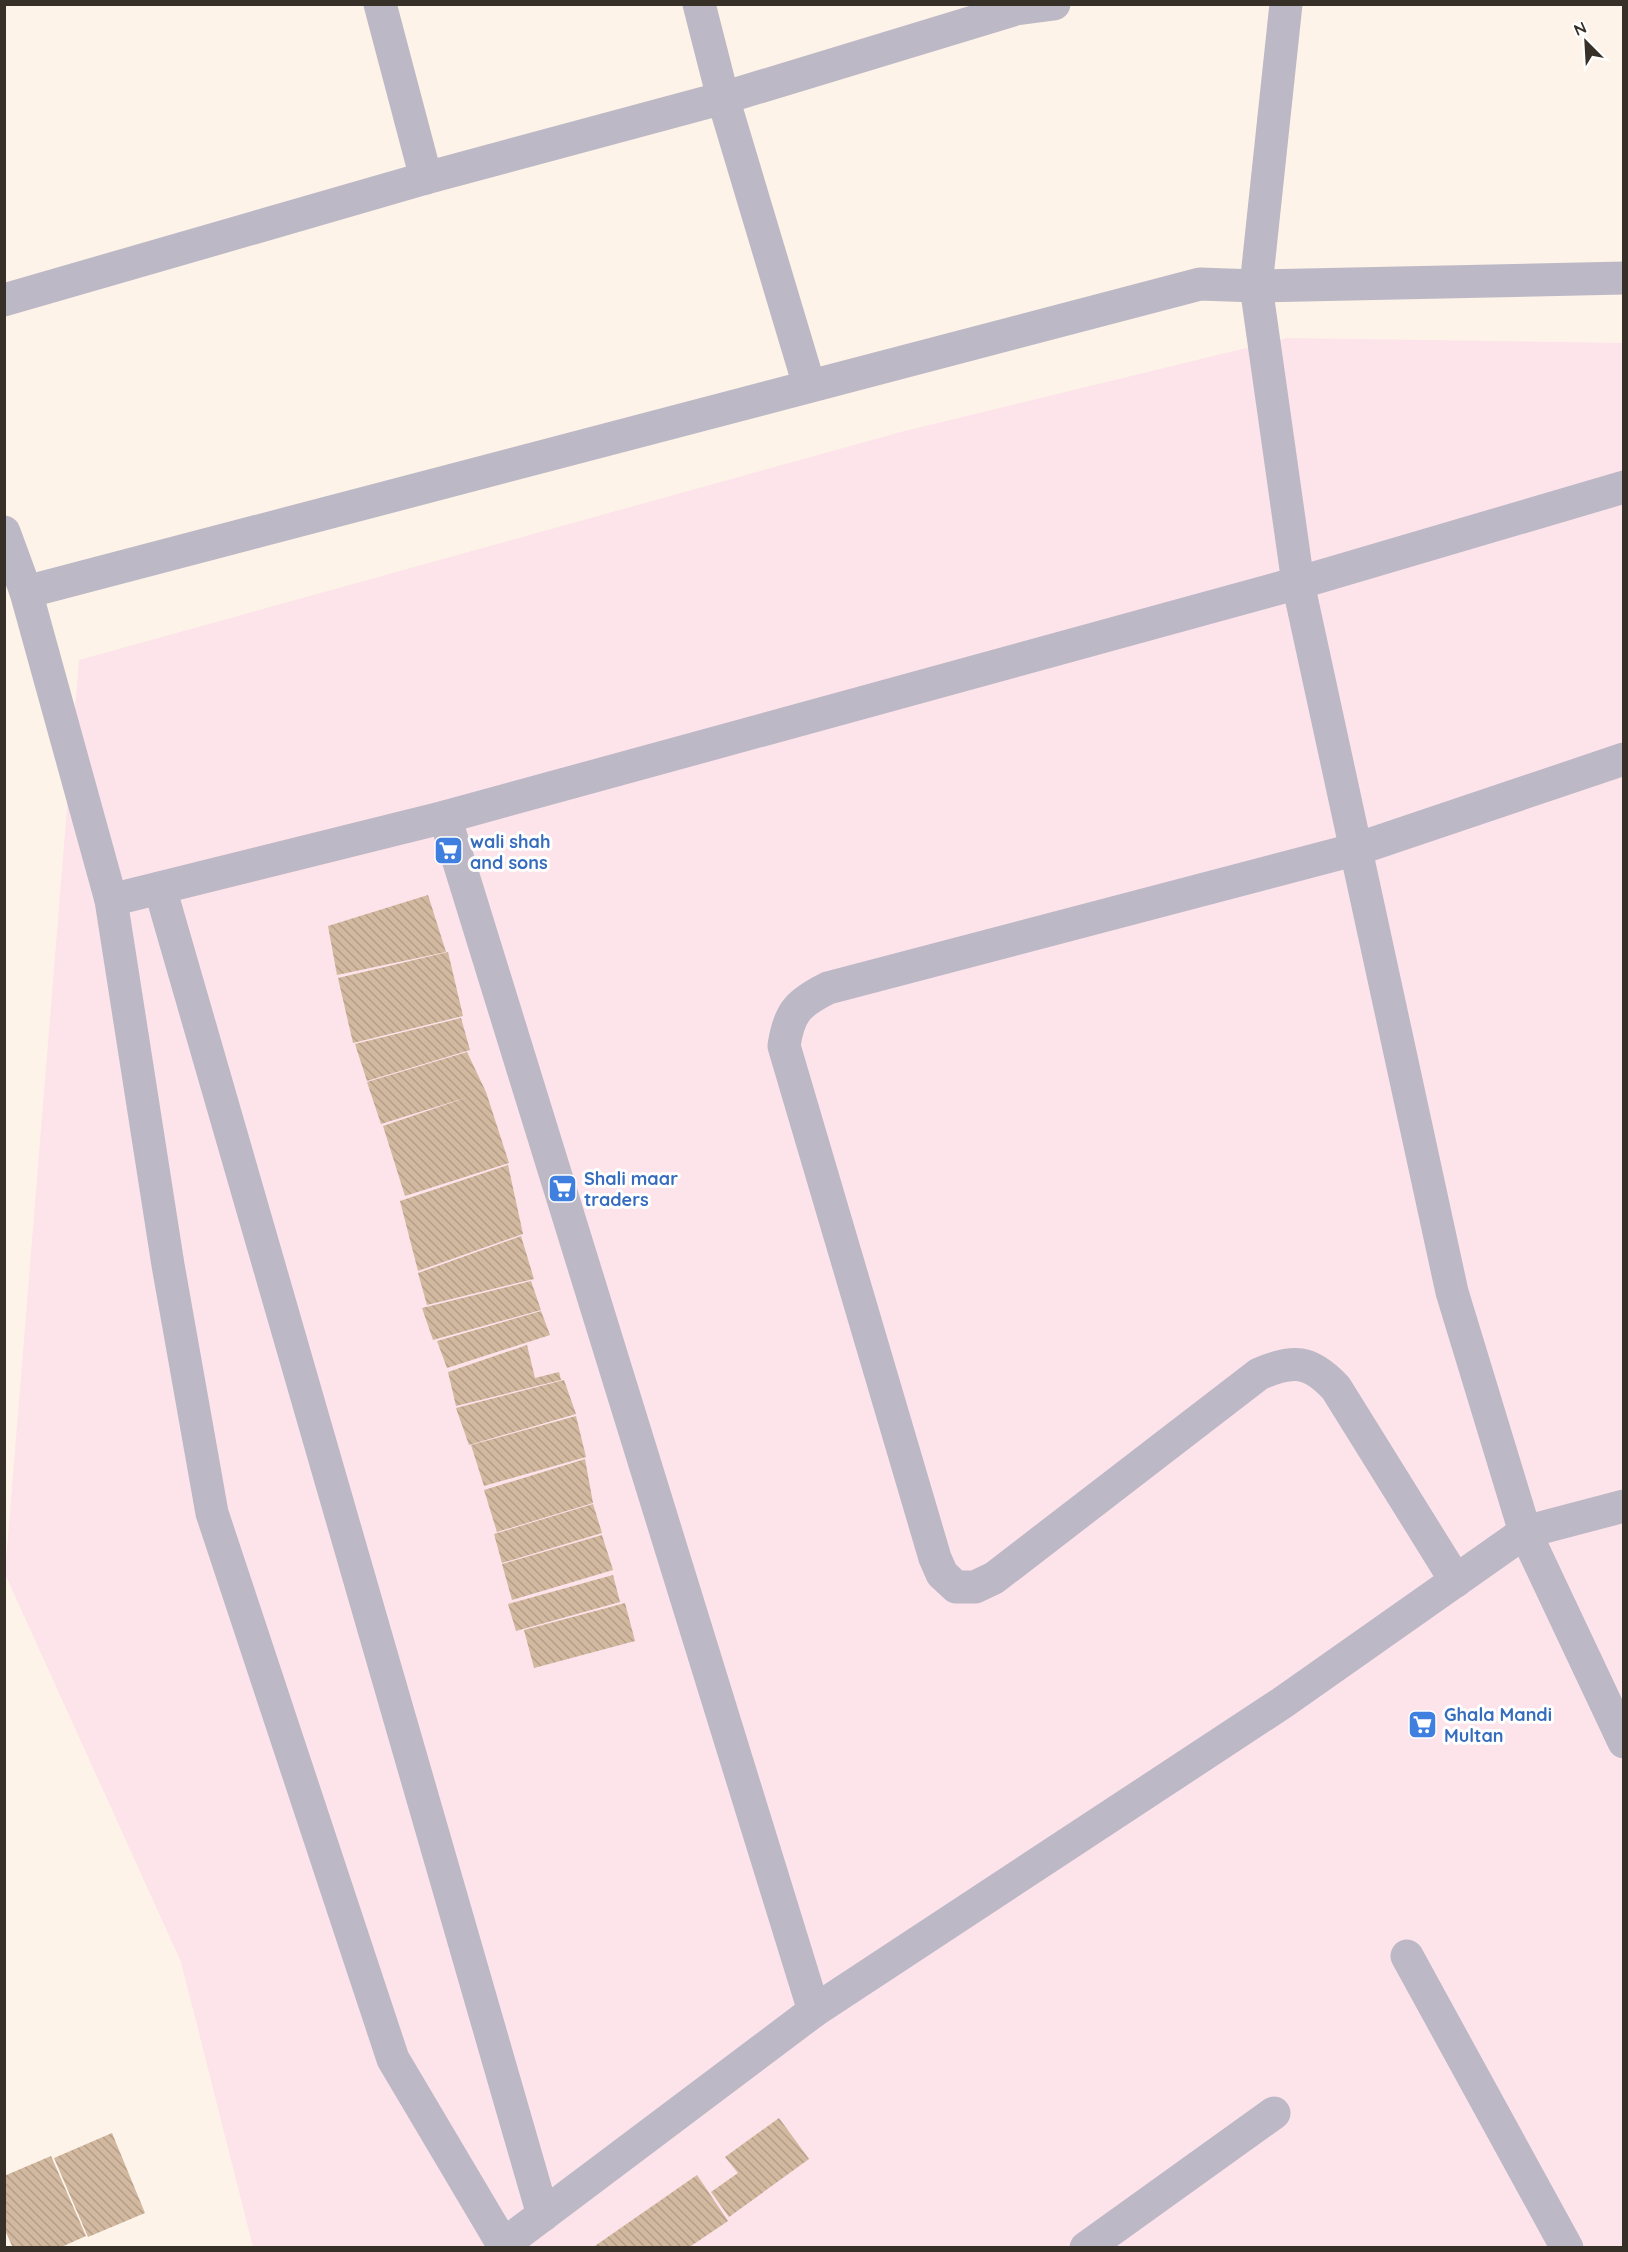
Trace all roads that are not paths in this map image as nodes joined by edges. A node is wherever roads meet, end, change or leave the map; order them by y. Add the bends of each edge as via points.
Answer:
1 (380, 4) edge
2 (699, 4) edge
3 (1054, 4) edge
4 (1286, 4) edge
5 (1015, 7) edge
6 (723, 98) junction
7 (426, 178) junction
8 (1623, 278) edge
9 (1256, 286) junction
10 (4, 300) edge
11 (809, 385) junction
12 (1623, 487) edge
13 (4, 532) edge
14 (1298, 583) junction
15 (26, 592) junction
16 (1623, 759) edge
17 (445, 817) junction
18 (1357, 849) junction
19 (160, 888) junction
20 (111, 900) junction
21 (1623, 1506) edge
22 (1525, 1532) junction
23 (1456, 1581) junction
24 (1623, 1742) edge
25 (1407, 1956) dead end
26 (814, 2011) junction
27 (1274, 2113) dead end
28 (543, 2215) junction
29 (504, 2246) edge
30 (1086, 2247) edge
31 (1567, 2247) edge

1 - 7 street
2 - 6 street
3 - 5 street
4 - 9 street
5 - 6 street
6 - 7 street
6 - 11 street
7 - 10 street
8 - 9 street
9 - 11 street via 1200,284
9 - 14 street
11 - 15 street
12 - 14 street
13 - 15 street
14 - 17 street
14 - 18 street
15 - 20 street
16 - 18 street
17 - 19 street
17 - 26 street
18 - 22 street via 1452,1292
18 - 23 street via 828,988 795,1010 787,1025 784,1046 935,1558 942,1574 956,1587 975,1587 994,1578 1259,1374 1281,1364 1307,1365 1322,1373 1335,1388
19 - 20 street
19 - 28 street
20 - 29 street via 166,1253 212,1513 393,2059
21 - 22 street
22 - 23 street
22 - 24 street
23 - 26 street via 1282,1703
25 - 31 street
26 - 28 street
27 - 30 street
28 - 29 street

